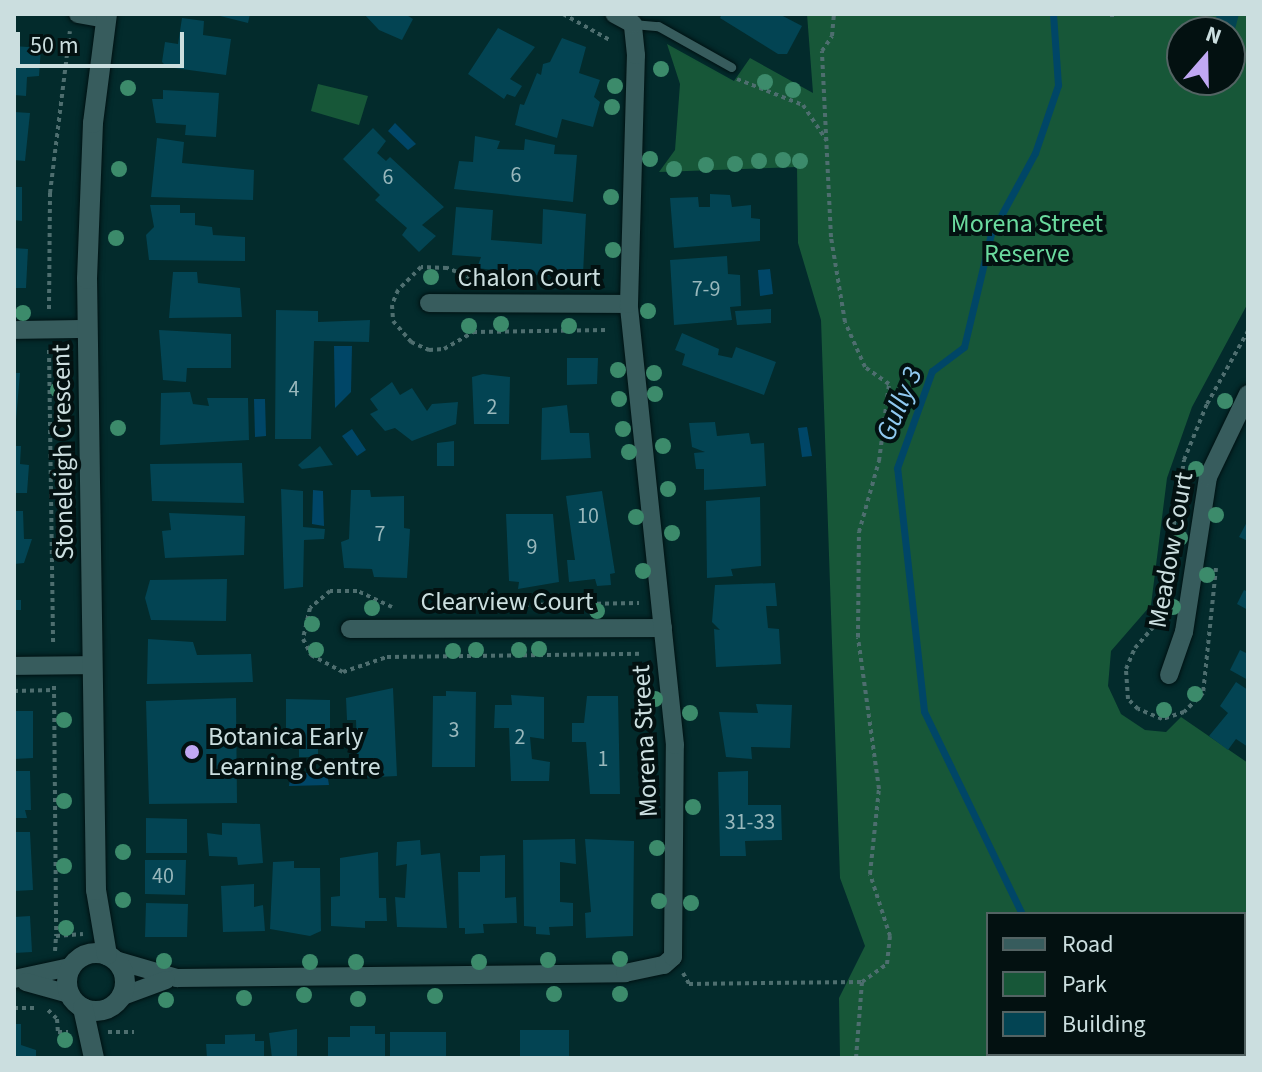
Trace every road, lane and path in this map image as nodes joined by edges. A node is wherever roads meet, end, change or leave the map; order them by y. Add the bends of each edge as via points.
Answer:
1 (563, 14) edge
2 (614, 14) edge
3 (834, 14) edge
4 (107, 17) edge
5 (74, 20) edge
6 (633, 24) junction
7 (610, 40) dead end
8 (731, 67) joint
9 (828, 144) junction
10 (429, 303) dead end
11 (629, 304) junction
12 (88, 329) junction
13 (14, 330) edge
14 (49, 330) junction
15 (1248, 394) edge
16 (663, 628) junction
17 (350, 629) dead end
18 (93, 665) junction
19 (14, 666) edge
20 (54, 666) junction
21 (1169, 675) dead end
22 (54, 690) junction
23 (14, 691) edge
24 (96, 890) junction
25 (56, 936) dead end
26 (673, 957) junction
27 (111, 958) junction
28 (73, 964) junction
29 (177, 978) junction
30 (14, 980) edge
31 (862, 982) junction
32 (76, 1001) junction
33 (114, 1003) junction
34 (14, 1008) edge
35 (36, 1008) dead end
36 (94, 1056) edge
37 (856, 1058) edge

1 - 7 path
2 - 6 street
3 - 9 path via 832,36 822,51
4 - 5 street
4 - 12 street, Stoneleigh Crescent via 92,135
5 - 14 path via 50,193
6 - 8 lane via 658,26
6 - 11 street, Morena Street
8 - 9 path via 747,85 803,105
9 - 31 path via 831,237 845,322 865,367 889,384 879,461 859,532 858,637 879,789 870,874 890,936 887,964
10 - 11 street, Chalon Court
11 - 16 street, Morena Street
12 - 14 street
12 - 18 street, Stoneleigh Crescent
13 - 14 street
14 - 20 path
15 - 21 street, Meadow Court via 1208,477 1184,632
16 - 17 street, Clearview Court
16 - 26 street, Morena Street via 675,745
18 - 20 street
18 - 24 street, Stoneleigh Crescent
19 - 20 street
20 - 22 path
22 - 23 path
22 - 25 path
24 - 27 street, Stoneleigh Crescent
24 - 28 street, Stoneleigh Crescent via 88,934
26 - 29 street via 654,969 625,973
26 - 31 path via 689,984
27 - 28 street via 96,953
27 - 29 street
27 - 33 street, Stoneleigh Crescent via 124,977
28 - 30 street
28 - 32 street, Stoneleigh Crescent
29 - 33 street
30 - 32 street
31 - 37 path
32 - 33 street
32 - 36 street, Stoneleigh Crescent
33 - 36 street, Stoneleigh Crescent
34 - 35 path

